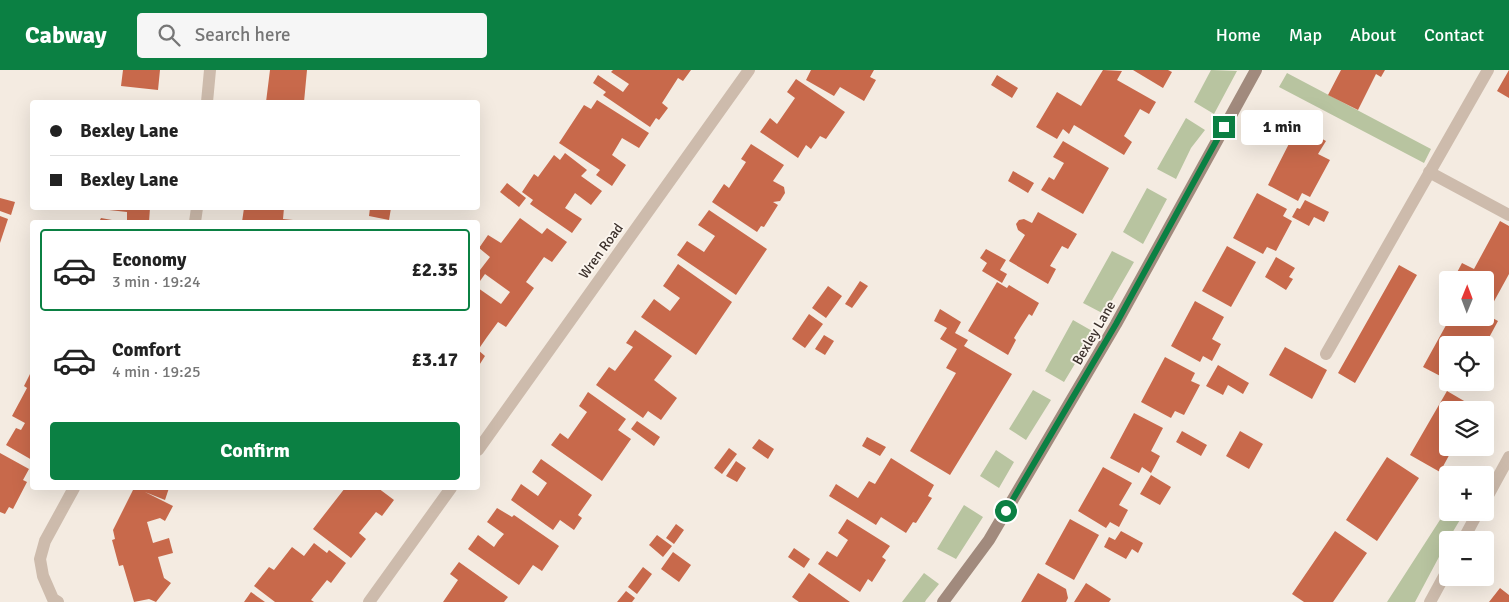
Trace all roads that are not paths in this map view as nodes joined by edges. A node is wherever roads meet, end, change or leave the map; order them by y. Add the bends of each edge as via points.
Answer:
1 (210, 70) edge
2 (749, 70) edge
3 (1256, 70) edge
4 (1488, 70) edge
5 (207, 100) edge
6 (1430, 172) junction
7 (1509, 215) edge
8 (1326, 354) dead end
9 (480, 447) edge
10 (1509, 457) edge
11 (1494, 484) edge
12 (73, 490) edge
13 (450, 490) edge
14 (1439, 586) edge
15 (58, 602) edge
16 (369, 602) edge
17 (943, 602) edge
18 (1430, 602) edge

1 - 5 street
2 - 9 street, Wren Road
3 - 17 street, Bexley Lane via 1116,324 1016,495 989,540
4 - 6 street
6 - 7 street
6 - 8 street
10 - 11 street
12 - 15 street via 45,540 40,559 43,576 53,599
13 - 16 street
14 - 18 street

